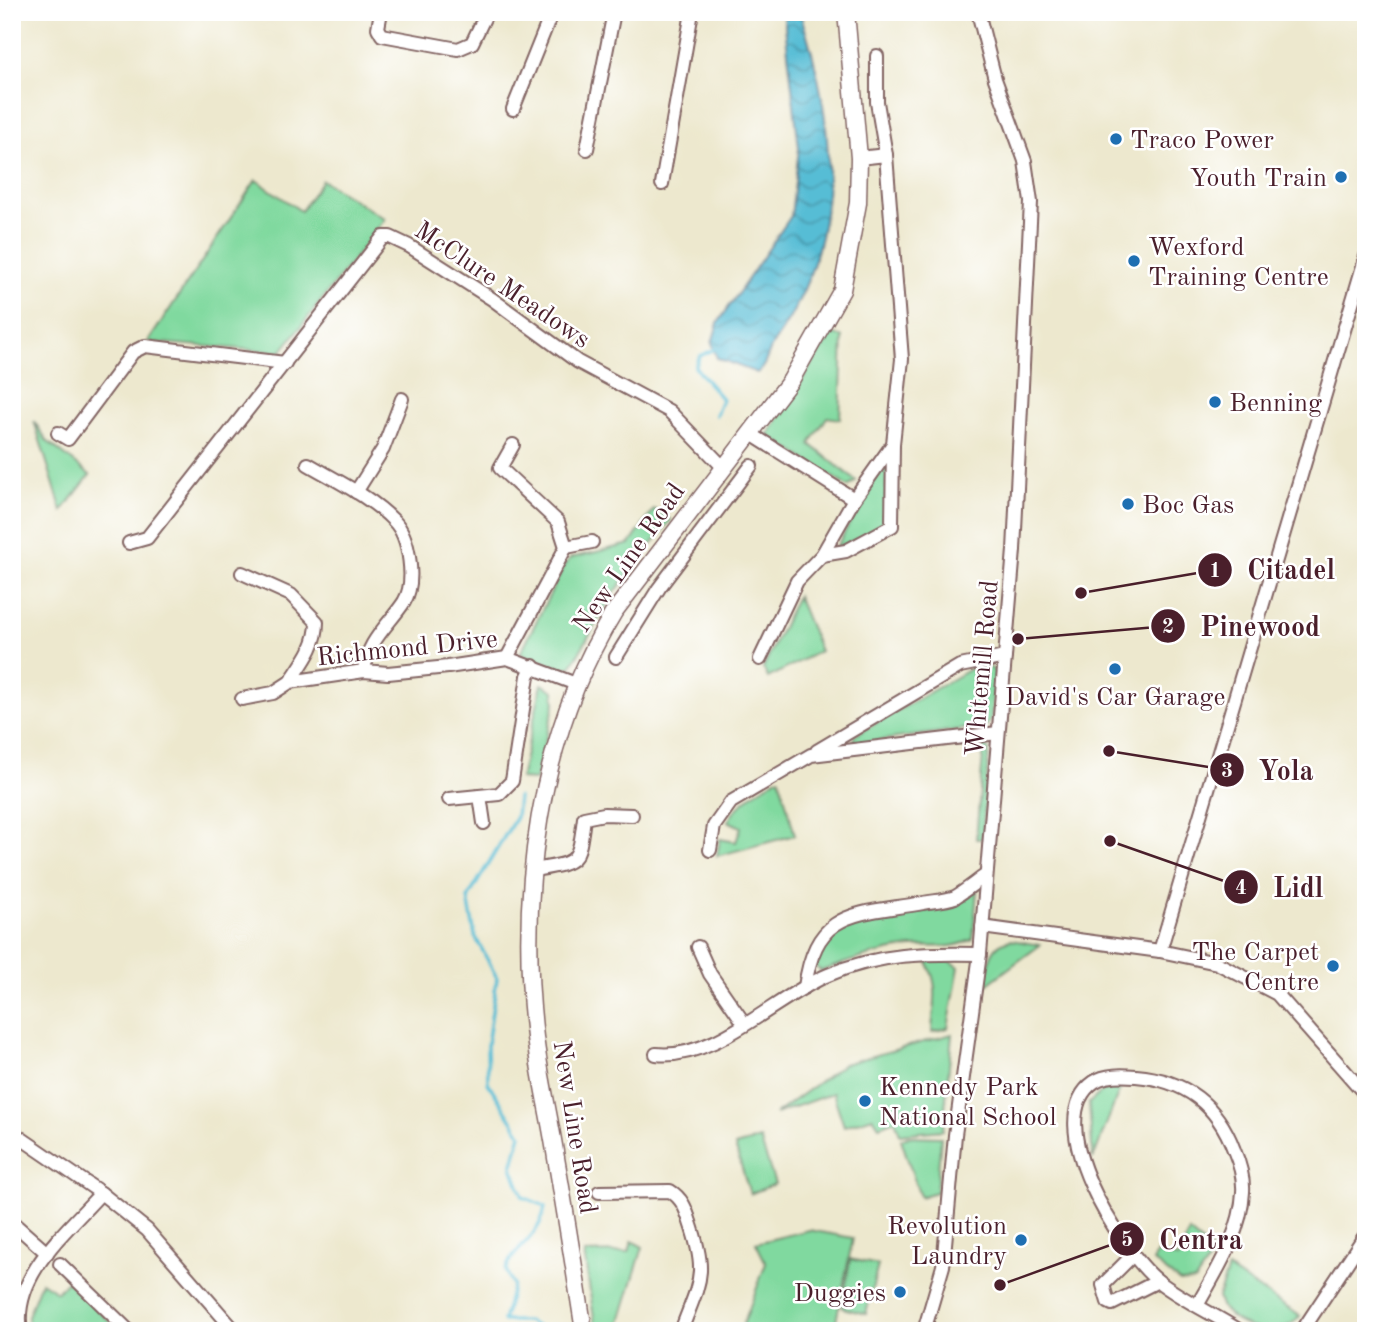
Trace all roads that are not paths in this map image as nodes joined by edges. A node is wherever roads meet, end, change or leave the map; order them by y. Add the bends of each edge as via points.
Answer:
1 (381, 12) edge
2 (487, 12) edge
3 (552, 12) edge
4 (614, 12) edge
5 (692, 12) edge
6 (846, 12) edge
7 (978, 12) edge
8 (877, 57) dead end
9 (513, 109) dead end
10 (587, 149) dead end
11 (886, 155) junction
12 (859, 158) junction
13 (662, 184) dead end
14 (1366, 256) edge
15 (285, 363) junction
16 (402, 399) dead end
17 (58, 433) dead end
18 (751, 434) junction
19 (893, 444) junction
20 (513, 445) dead end
21 (308, 464) dead end
22 (751, 466) dead end
23 (724, 468) junction
24 (356, 492) junction
25 (854, 499) junction
26 (592, 542) dead end
27 (129, 543) dead end
28 (566, 547) junction
29 (822, 555) junction
30 (242, 573) dead end
31 (640, 574) junction
32 (659, 588) junction
33 (616, 657) dead end
34 (1005, 657) junction
35 (507, 658) junction
36 (760, 659) dead end
37 (533, 666) junction
38 (364, 671) junction
39 (290, 682) junction
40 (576, 684) junction
41 (242, 699) dead end
42 (998, 733) junction
43 (811, 755) junction
44 (480, 796) junction
45 (449, 799) dead end
46 (632, 815) dead end
47 (484, 822) dead end
48 (710, 850) dead end
49 (534, 870) junction
50 (986, 875) junction
51 (982, 927) junction
52 (698, 947) dead end
53 (1160, 951) junction
54 (980, 954) junction
55 (805, 987) junction
56 (744, 1023) junction
57 (656, 1054) dead end
58 (1366, 1095) edge
59 (12, 1132) edge
60 (599, 1192) dead end
61 (101, 1193) junction
62 (12, 1222) edge
63 (1366, 1234) edge
64 (47, 1253) junction
65 (1133, 1255) junction
66 (60, 1264) dead end
67 (1158, 1281) junction
68 (1198, 1304) junction
69 (21, 1331) edge
70 (129, 1331) edge
71 (235, 1331) edge
72 (584, 1331) edge
73 (681, 1331) edge
74 (924, 1331) edge
75 (1240, 1331) edge
76 (1302, 1331) edge

1 - 2 street via 378,28 382,35 458,49 472,43
3 - 9 street
4 - 10 street
5 - 13 street
6 - 12 main road, New Line Road
7 - 34 street, Whitemill Road via 995,79 1026,161 1031,202
8 - 11 street via 877,102
11 - 12 street
11 - 19 street via 902,359
12 - 18 main road, New Line Road via 858,203 842,290 791,380
14 - 53 street
15 - 17 street via 145,346 133,352 68,439
15 - 23 street, McClure Meadows via 383,237 390,237 492,299 578,362 669,411
15 - 27 street, McClure Meadows via 148,538
16 - 24 street via 383,449
18 - 23 main road, New Line Road
18 - 25 street
19 - 25 street
19 - 29 street via 892,526 846,551
20 - 28 street via 500,468 558,522
21 - 24 street
22 - 32 street
23 - 31 main road, New Line Road
24 - 38 street via 396,522 412,577 410,592 374,641
25 - 29 street
26 - 28 street
28 - 35 street
29 - 36 street via 797,581
30 - 39 street via 291,595 317,622 311,652
31 - 32 street
31 - 40 main road, New Line Road via 593,647
32 - 33 street
34 - 42 street, Whitemill Road
34 - 43 street via 960,666
35 - 37 street, Richmond Drive
35 - 38 street, Richmond Drive via 388,673
37 - 40 street, Richmond Drive
37 - 44 street via 512,781 503,792
38 - 39 street, Richmond Drive
39 - 41 street, Richmond Drive via 272,693
40 - 49 main road, New Line Road via 551,758
42 - 43 street
42 - 50 street, Whitemill Road
43 - 48 street via 731,802 714,826
44 - 45 street
44 - 47 street
46 - 49 street via 584,818 577,856 570,864
49 - 72 main road, New Line Road via 531,979 536,1038
50 - 51 street, Whitemill Road
50 - 55 street via 954,897 848,917 830,926 817,941
51 - 53 street
51 - 54 street, Whitemill Road
52 - 56 street via 710,974
53 - 58 street via 1217,963 1277,994
54 - 55 street via 885,956 846,967
54 - 74 street, Whitemill Road via 952,1160 943,1266
55 - 56 street
56 - 57 street via 699,1051
59 - 61 street
60 - 73 street via 670,1191 683,1202 702,1257 700,1280
61 - 64 street
61 - 71 street via 146,1230
62 - 64 street
63 - 76 street
64 - 69 street via 29,1281 18,1312
65 - 67 street
65 - 67 street via 1103,1285 1108,1302 1128,1298
65 - 68 street via 1090,1186 1080,1159 1076,1115 1081,1098 1094,1082 1125,1075 1168,1080 1196,1094 1227,1131 1237,1159 1243,1188 1238,1226
66 - 70 street
67 - 68 street
68 - 75 street

